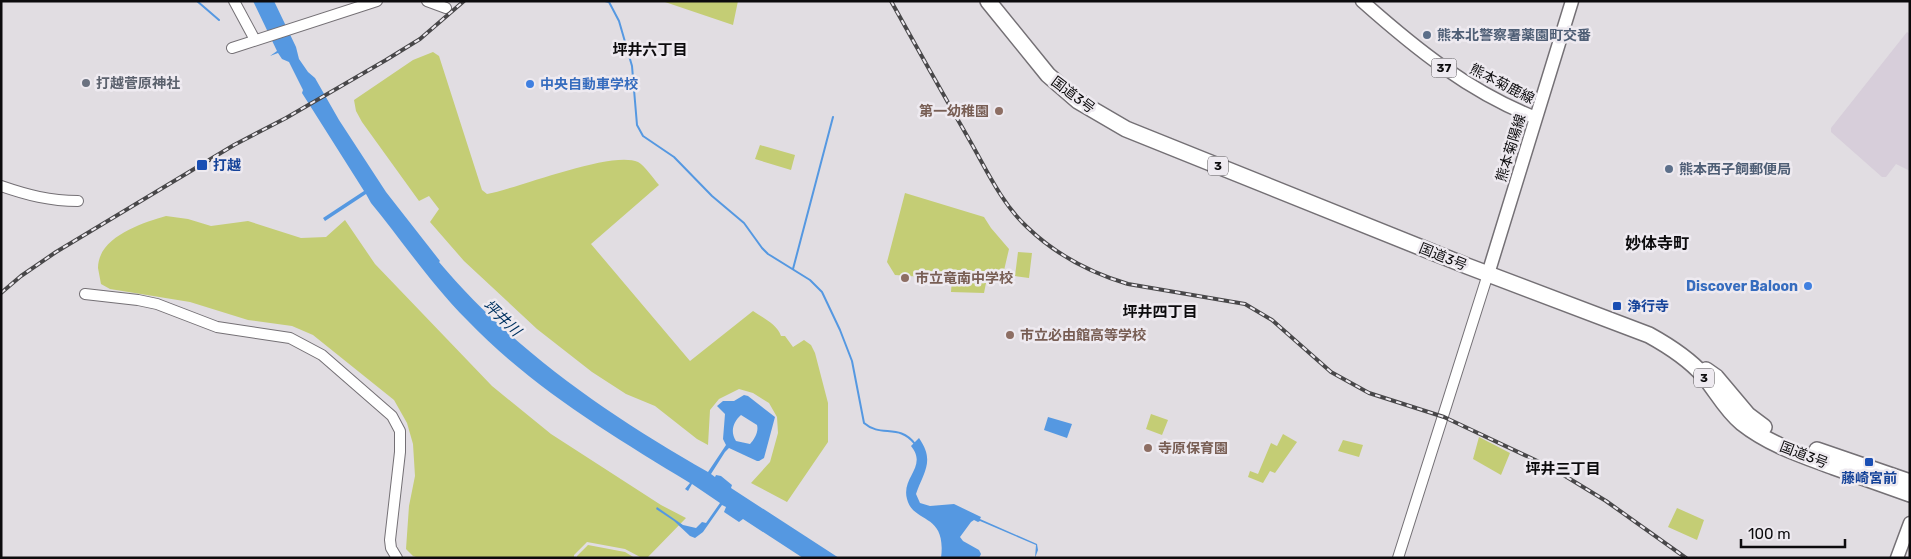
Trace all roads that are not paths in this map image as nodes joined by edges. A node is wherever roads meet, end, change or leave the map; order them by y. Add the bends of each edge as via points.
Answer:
1 (234, 1) edge
2 (377, 1) edge
3 (427, 1) edge
4 (988, 1) edge
5 (997, 1) edge
6 (1362, 1) edge
7 (1572, 1) edge
8 (446, 8) dead end
9 (258, 39) junction
10 (232, 48) dead end
11 (1536, 118) junction
12 (1, 186) edge
13 (78, 201) dead end
14 (1489, 271) junction
15 (85, 294) dead end
16 (1910, 482) edge
17 (1910, 494) edge
18 (1910, 523) edge
19 (396, 558) edge
20 (1398, 558) edge
21 (1897, 558) edge

1 - 9 street
2 - 9 street
3 - 8 street
4 - 14 highway, 国道3号 / 3 via 1048,75 1078,101 1126,129
5 - 14 highway, 国道3号 / 3 via 1043,59 1071,86 1129,123
6 - 11 main road, 熊本菊鹿線 / 37 via 1463,82
7 - 11 main road, 熊本菊陽線
9 - 10 street
11 - 14 main road, 熊本菊陽線
12 - 13 street via 30,196
14 - 16 highway, 国道3号 / 3 via 1654,332 1716,377 1748,415 1765,428 1784,438
14 - 17 highway, 国道3号 / 3 via 1665,344 1704,377 1741,423 1781,448
14 - 20 street
15 - 19 street via 138,300 218,327 290,338 322,356 371,397 392,416 400,431 390,540
18 - 21 main road

